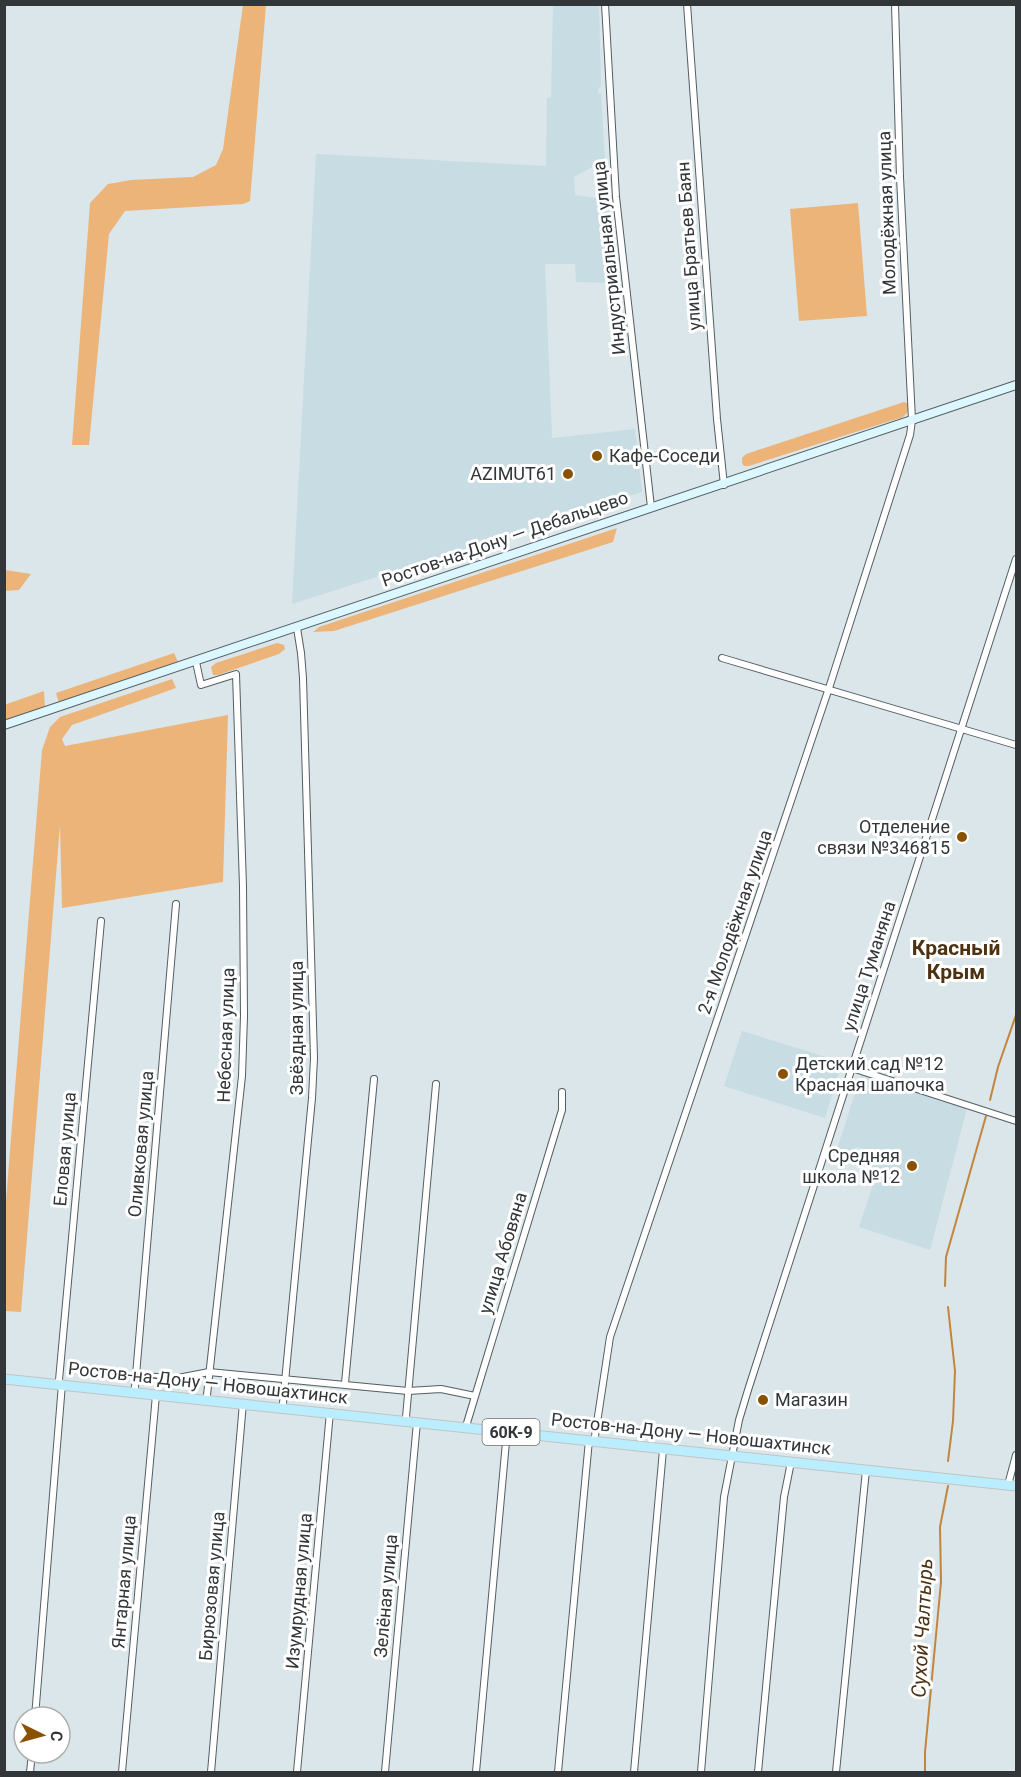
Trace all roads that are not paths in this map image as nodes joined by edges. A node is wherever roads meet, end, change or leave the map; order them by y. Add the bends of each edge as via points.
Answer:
1 (605, 4) edge
2 (687, 4) edge
3 (895, 4) edge
4 (1017, 385) edge
5 (912, 420) junction
6 (724, 484) junction
7 (651, 507) junction
8 (1017, 560) edge
9 (297, 628) junction
10 (722, 657) dead end
11 (196, 662) junction
12 (829, 688) junction
13 (4, 725) edge
14 (962, 728) junction
15 (1017, 745) edge
16 (176, 904) dead end
17 (101, 921) dead end
18 (852, 1068) junction
19 (374, 1079) dead end
20 (436, 1084) dead end
21 (562, 1092) dead end
22 (1017, 1121) edge
23 (209, 1372) junction
24 (136, 1376) junction
25 (4, 1377) edge
26 (285, 1380) junction
27 (61, 1382) junction
28 (345, 1383) junction
29 (135, 1387) junction
30 (408, 1390) junction
31 (156, 1395) junction
32 (207, 1395) junction
33 (475, 1396) junction
34 (243, 1403) junction
35 (283, 1403) junction
36 (330, 1412) junction
37 (406, 1417) junction
38 (417, 1422) junction
39 (467, 1423) junction
40 (507, 1431) junction
41 (592, 1438) junction
42 (663, 1450) junction
43 (733, 1454) junction
44 (1016, 1457) edge
45 (791, 1462) junction
46 (866, 1470) junction
47 (1014, 1483) edge
48 (36, 1705) edge
49 (122, 1773) edge
50 (211, 1773) edge
51 (297, 1773) edge
52 (385, 1773) edge
53 (476, 1773) edge
54 (558, 1773) edge
55 (634, 1773) edge
56 (701, 1773) edge
57 (758, 1773) edge
58 (836, 1773) edge

1 - 7 street, Индустриальная улица via 616,197
2 - 6 street, улица Братьев Баян
3 - 5 street, Молодёжная улица
4 - 5 street, Ростов-на-Дону — Дебальцево
5 - 6 street, Ростов-на-Дону — Дебальцево
5 - 12 street, 2-я Молодёжная улица
6 - 7 street, Ростов-на-Дону — Дебальцево
7 - 9 street, Ростов-на-Дону — Дебальцево
8 - 14 street, улица Туманяна
9 - 11 street, Ростов-на-Дону — Дебальцево
9 - 26 street, Звёздная улица via 302,652 314,1058
10 - 12 street
11 - 13 street, Ростов-на-Дону — Дебальцево
11 - 23 street, Небесная улица via 201,685 236,674 243,886 242,1076
12 - 14 street
12 - 41 street, 2-я Молодёжная улица via 610,1337
14 - 15 street
14 - 18 street, улица Туманяна
16 - 24 street, Оливковая улица
17 - 27 street, Еловая улица
18 - 22 street
18 - 43 street, улица Туманяна via 748,1390
19 - 28 street
20 - 30 street
21 - 33 street, улица Абовяна via 562,1110
23 - 24 street via 178,1378
23 - 26 street
23 - 32 street, Небесная улица
24 - 29 street, Оливковая улица
25 - 27 main road, Ростов-на-Дону — Новошахтинск / 60К-9
26 - 28 street
26 - 35 street, Звёздная улица
27 - 29 main road, Ростов-на-Дону — Новошахтинск / 60К-9
27 - 31 main road, Ростов-на-Дону — Новошахтинск / 60К-9
27 - 48 street, Еловая улица
28 - 30 street
29 - 32 main road, Ростов-на-Дону — Новошахтинск / 60К-9
30 - 33 street via 441,1389
30 - 37 street
31 - 34 main road, Ростов-на-Дону — Новошахтинск / 60К-9
31 - 49 street, Янтарная улица
32 - 35 main road, Ростов-на-Дону — Новошахтинск / 60К-9
33 - 39 street, улица Абовяна
34 - 36 main road, Ростов-на-Дону — Новошахтинск / 60К-9
34 - 50 street, Бирюзовая улица
35 - 37 main road, Ростов-на-Дону — Новошахтинск / 60К-9
36 - 38 main road, Ростов-на-Дону — Новошахтинск / 60К-9
36 - 51 street, Изумрудная улица
37 - 39 main road, Ростов-на-Дону — Новошахтинск / 60К-9
38 - 40 main road, Ростов-на-Дону — Новошахтинск / 60К-9
38 - 52 street, Зелёная улица
39 - 41 main road, Ростов-на-Дону — Новошахтинск / 60К-9
40 - 41 main road, Ростов-на-Дону — Новошахтинск / 60К-9
40 - 53 street
41 - 42 main road, Ростов-на-Дону — Новошахтинск / 60К-9
41 - 43 main road, Ростов-на-Дону — Новошахтинск / 60К-9
41 - 54 street, 2-я Молодёжная улица
42 - 43 main road, Ростов-на-Дону — Новошахтинск / 60К-9
42 - 55 street
43 - 45 main road, Ростов-на-Дону — Новошахтинск / 60К-9
43 - 47 main road, Ростов-на-Дону — Новошахтинск / 60К-9
43 - 56 street, улица Туманяна via 724,1497
44 - 47 street
45 - 46 main road, Ростов-на-Дону — Новошахтинск / 60К-9
45 - 57 street via 784,1497
46 - 47 main road, Ростов-на-Дону — Новошахтинск / 60К-9
46 - 58 street

